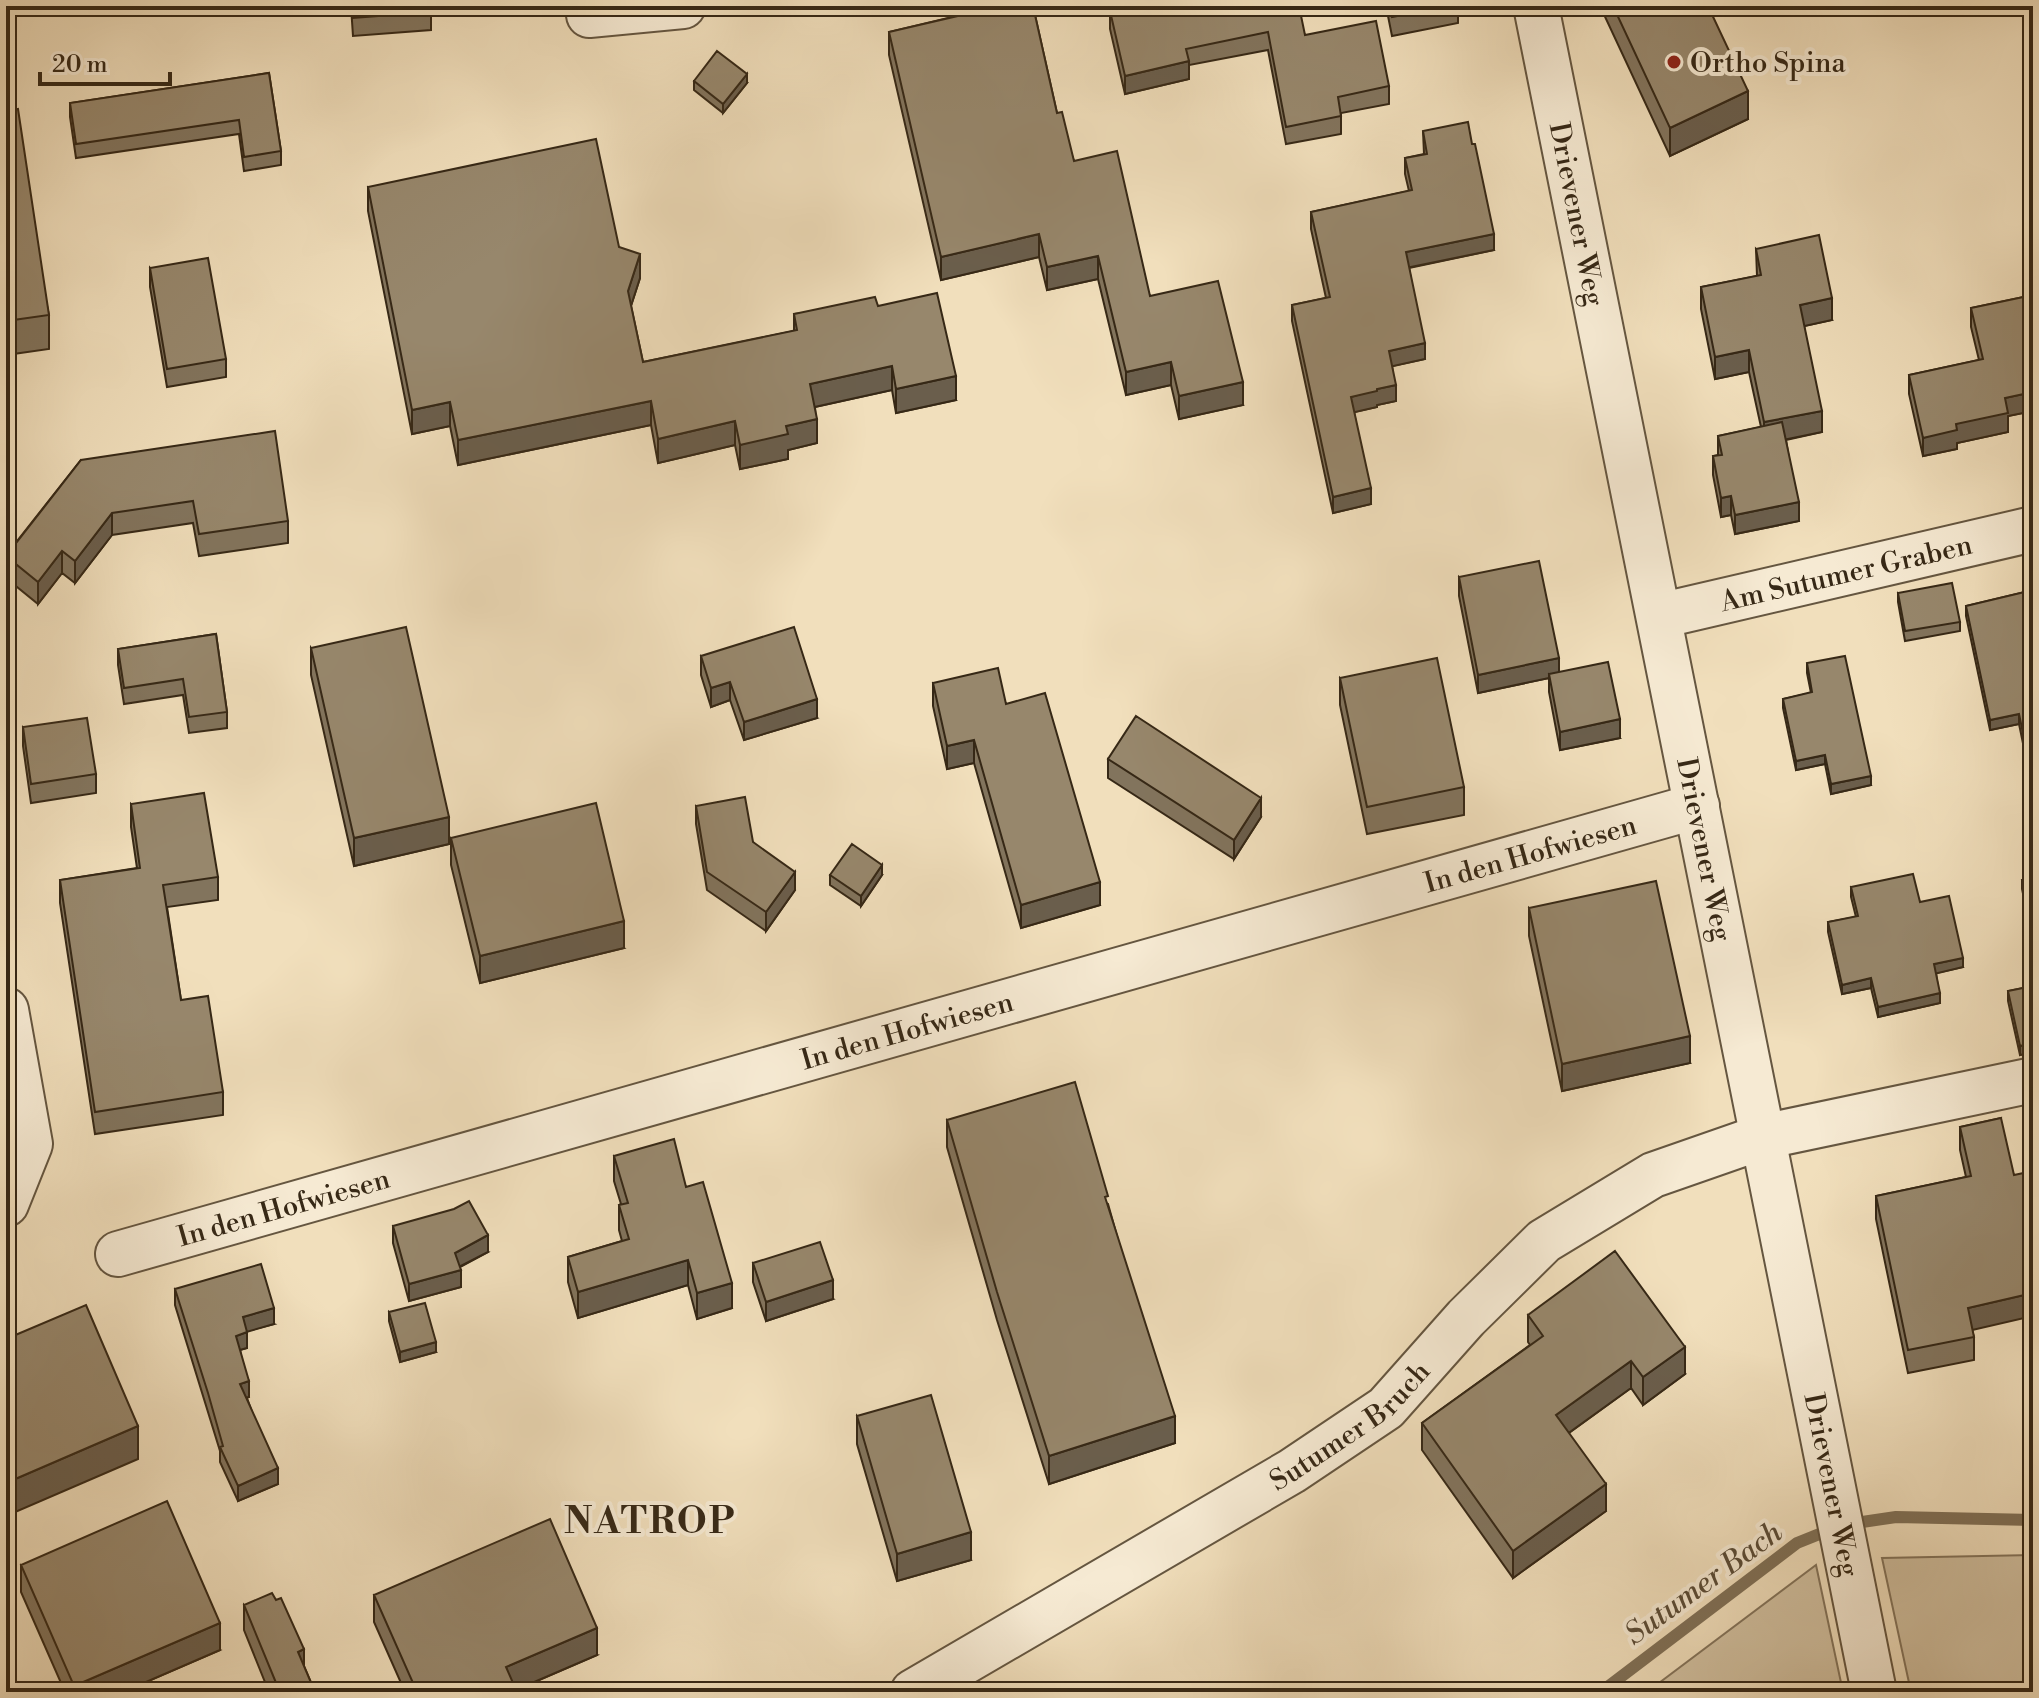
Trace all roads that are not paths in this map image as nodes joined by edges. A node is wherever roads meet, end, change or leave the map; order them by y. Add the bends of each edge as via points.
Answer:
1 (683, 6) edge
2 (1536, 6) edge
3 (589, 15) dead end
4 (2033, 529) edge
5 (1659, 616) junction
6 (1697, 806) junction
7 (6, 1010) edge
8 (2033, 1080) edge
9 (1762, 1137) junction
10 (6, 1204) edge
11 (118, 1254) dead end
12 (913, 1692) edge
13 (1874, 1692) edge

1 - 3 street
2 - 5 street, Drievener Weg
4 - 5 street, Am Sutumer Graben
5 - 6 street, Drievener Weg
6 - 9 street, Drievener Weg
6 - 11 street, In den Hofwiesen
7 - 10 street via 30,1144
8 - 9 street
9 - 12 street, Sutumer Bruch via 1653,1175 1544,1241 1386,1408 1292,1471
9 - 13 street, Drievener Weg

